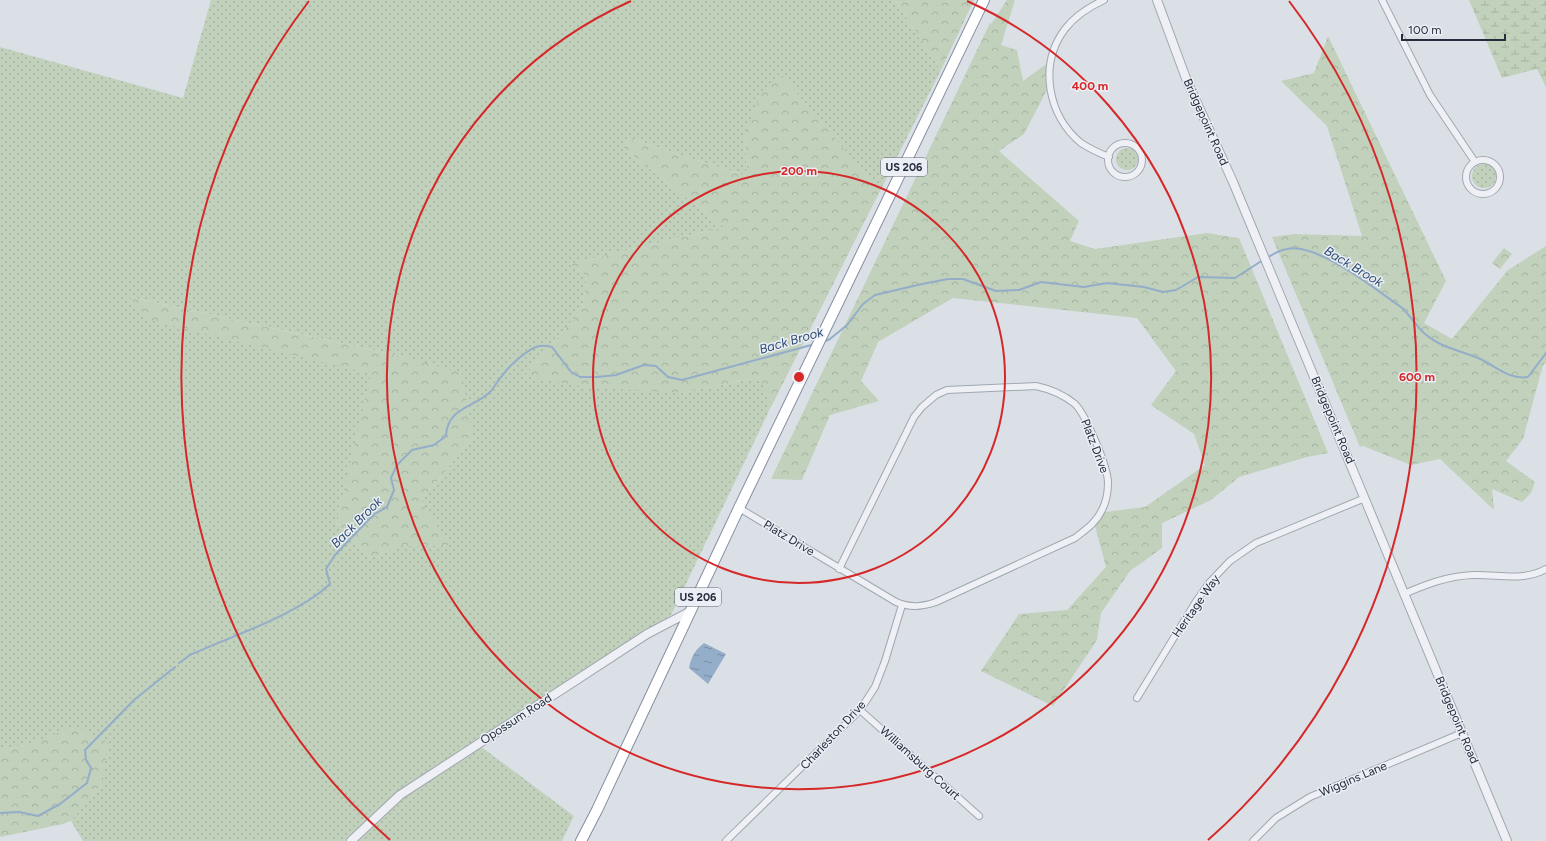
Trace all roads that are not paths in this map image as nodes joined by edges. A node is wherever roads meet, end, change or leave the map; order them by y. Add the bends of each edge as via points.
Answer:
1 (984, 0) edge
2 (1104, 0) edge
3 (1157, 0) edge
4 (1382, 0) edge
5 (1109, 156) junction
6 (1475, 162) junction
7 (1365, 498) junction
8 (739, 508) junction
9 (839, 568) junction
10 (1546, 570) edge
11 (1404, 594) junction
12 (902, 605) junction
13 (691, 611) junction
14 (1137, 698) dead end
15 (860, 710) junction
16 (1462, 733) junction
17 (979, 816) dead end
18 (351, 841) edge
19 (581, 841) edge
20 (726, 841) edge
21 (1253, 841) edge
22 (1508, 841) edge

1 - 8 highway, US 206
2 - 5 street via 1089,8 1065,29 1052,55 1049,84 1060,117 1069,131 1093,150
3 - 7 street, Bridgepoint Road via 1187,81
4 - 6 street via 1430,95
5 - 5 street via 1114,172 1125,177 1136,173 1142,164 1141,153 1134,145 1124,143 1114,147
6 - 6 street via 1466,175 1469,185 1477,192 1492,190 1499,182 1499,170 1486,160
7 - 11 street, Bridgepoint Road
7 - 14 street, Heritage Way via 1256,543 1230,561 1209,583 1195,603
8 - 9 street, Platz Drive
8 - 13 highway, US 206
9 - 12 street, Platz Drive
9 - 12 street, Platz Drive via 914,417 936,395 955,389 1036,386 1069,399 1083,415 1106,470 1108,483 1105,502 1097,519 1074,538 936,602 921,607
10 - 11 street via 1513,578 1473,575 1445,579
11 - 16 street, Bridgepoint Road
12 - 15 street, Charleston Drive via 875,687
13 - 18 street, Opossum Road via 647,634 400,795
13 - 19 highway, US 206
15 - 17 street, Williamsburg Court
15 - 20 street, Charleston Drive
16 - 21 street, Wiggins Lane via 1304,800 1276,818
16 - 22 street, Bridgepoint Road

